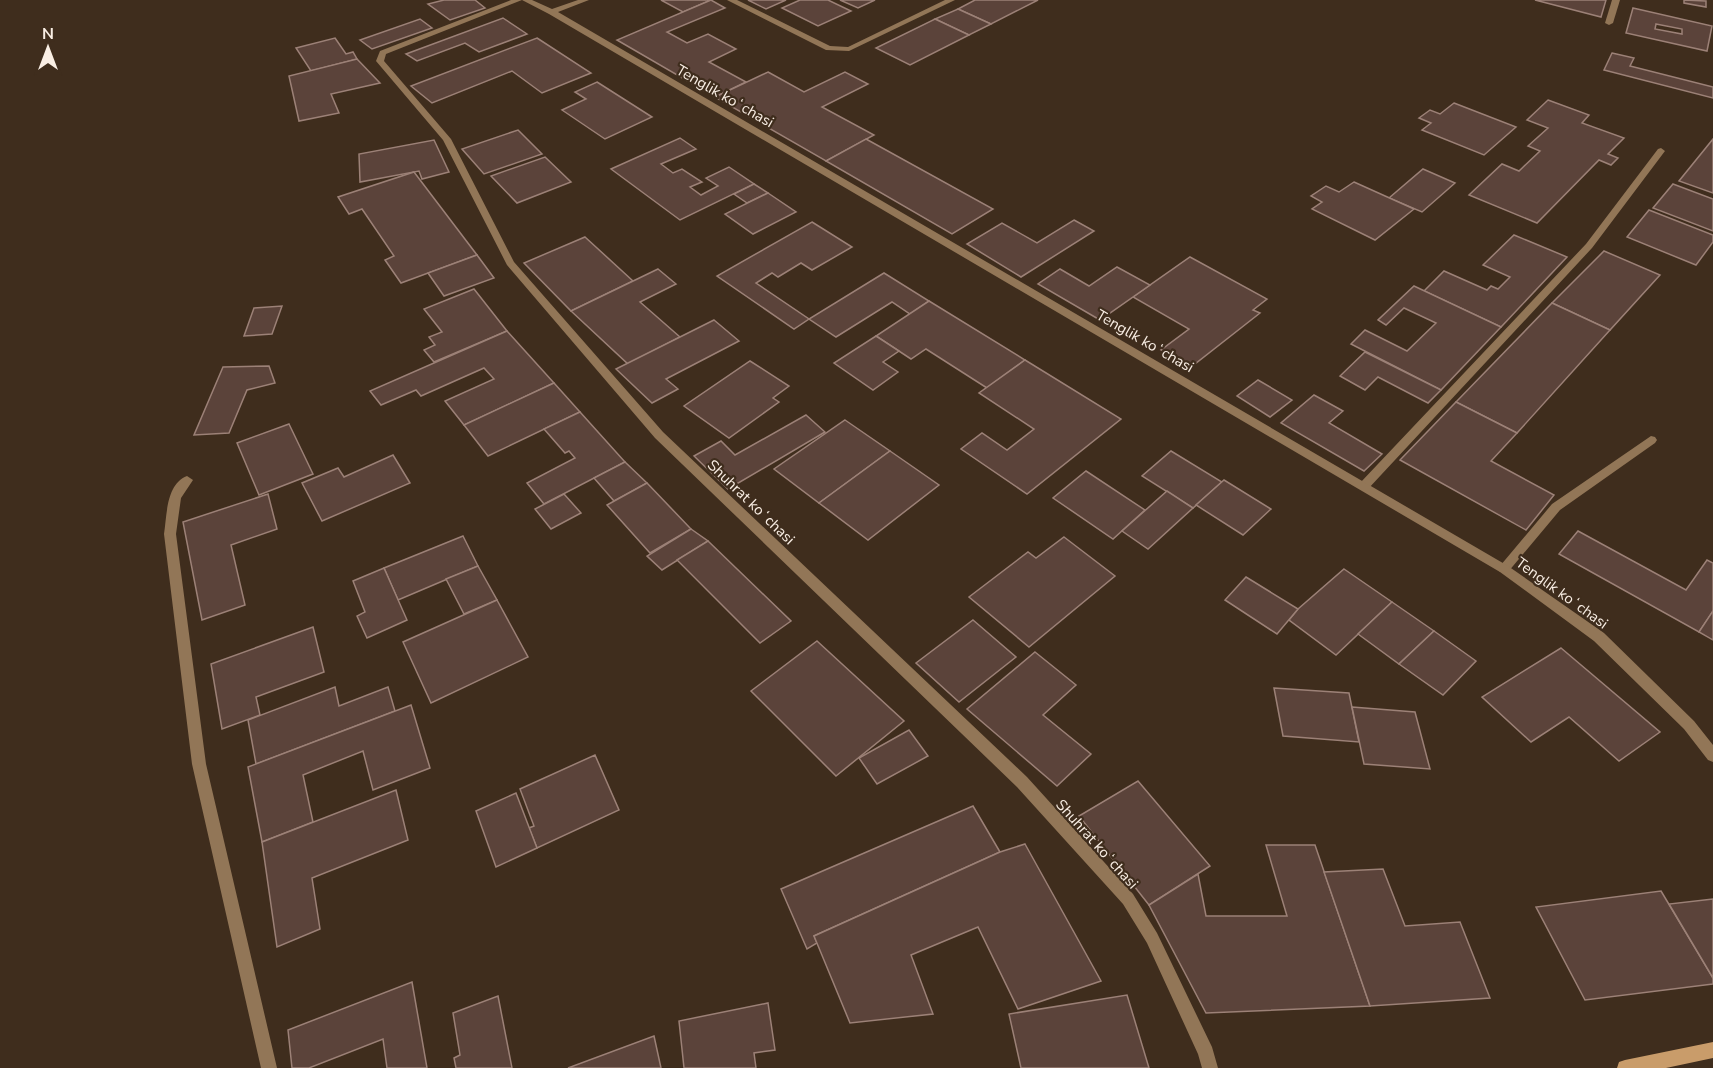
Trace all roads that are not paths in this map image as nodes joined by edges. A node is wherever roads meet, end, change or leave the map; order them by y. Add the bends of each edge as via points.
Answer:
1 (518, 0) edge
2 (526, 0) edge
3 (585, 0) edge
4 (731, 0) edge
5 (951, 0) edge
6 (1616, 0) edge
7 (552, 12) junction
8 (1609, 23) dead end
9 (1661, 151) dead end
10 (1651, 440) dead end
11 (187, 480) dead end
12 (1364, 486) junction
13 (1504, 569) junction
14 (1713, 756) edge
15 (1713, 1050) edge
16 (269, 1068) edge
17 (1210, 1068) edge
18 (1625, 1068) edge

1 - 17 street, Shuhrat koʻchasi via 383,53 380,61 447,139 510,263 659,435 1022,782 1128,900 1152,938
2 - 7 street, Tenglik koʻchasi
3 - 7 street
4 - 5 street via 829,48 849,50
6 - 8 street
7 - 12 street, Tenglik koʻchasi
9 - 12 street via 1589,246
10 - 13 street via 1556,507
11 - 16 street via 175,497 170,534 199,764
12 - 13 street, Tenglik koʻchasi
13 - 14 street, Tenglik koʻchasi via 1599,637 1689,725
15 - 18 street

